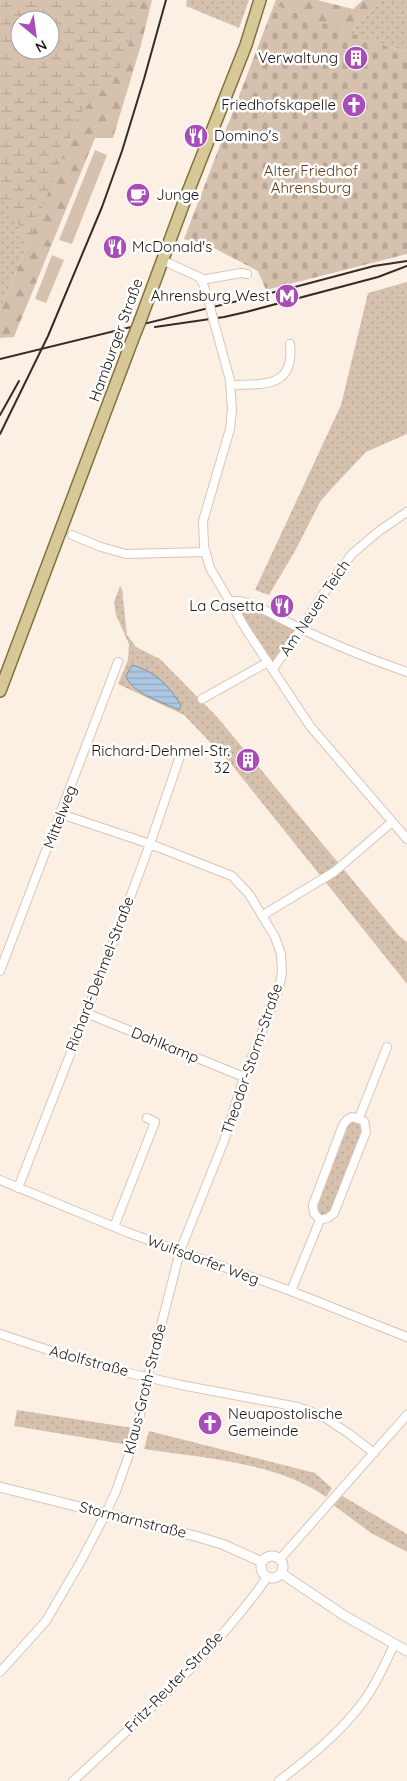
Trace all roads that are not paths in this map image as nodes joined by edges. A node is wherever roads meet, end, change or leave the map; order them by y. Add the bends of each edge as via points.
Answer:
1 (260, 0) edge
2 (162, 260) junction
3 (247, 274) dead end
4 (201, 280) junction
5 (290, 344) dead end
6 (230, 385) junction
7 (407, 512) edge
8 (72, 534) dead end
9 (205, 552) junction
10 (230, 602) junction
11 (301, 629) junction
12 (118, 662) dead end
13 (268, 662) junction
14 (273, 669) junction
15 (407, 672) edge
16 (0, 691) edge
17 (202, 699) dead end
18 (178, 759) dead end
19 (61, 814) junction
20 (392, 822) junction
21 (407, 839) edge
22 (150, 844) junction
23 (263, 916) junction
24 (0, 971) edge
25 (86, 1014) junction
26 (387, 1047) dead end
27 (244, 1077) junction
28 (147, 1118) dead end
29 (359, 1118) junction
30 (0, 1180) edge
31 (18, 1188) junction
32 (320, 1220) junction
33 (114, 1227) junction
34 (180, 1251) junction
35 (290, 1291) junction
36 (0, 1334) edge
37 (407, 1337) edge
38 (148, 1377) junction
39 (407, 1415) edge
40 (374, 1453) junction
41 (0, 1487) edge
42 (106, 1513) junction
43 (280, 1559) junction
44 (262, 1562) junction
45 (281, 1573) junction
46 (268, 1577) junction
47 (394, 1645) junction
48 (407, 1651) edge
49 (0, 1672) edge
50 (73, 1781) edge
51 (279, 1781) edge

1 - 2 main road, Hamburger Straße via 244,52
2 - 4 street
2 - 16 main road, Hamburger Straße, bridge
3 - 4 street
4 - 6 street, bridge
5 - 6 street via 288,365 278,380 265,385
6 - 9 street via 230,429 203,522
7 - 11 street, Am Neuen Teich via 352,554
8 - 9 street via 126,554
9 - 10 street via 214,577
10 - 11 street via 241,601
10 - 13 street
11 - 14 street, Am Neuen Teich
11 - 15 street via 347,651
12 - 19 street, Mittelweg
13 - 14 street
13 - 17 street
14 - 20 street via 314,732
18 - 22 street, Richard-Dehmel-Straße
19 - 22 street, Theodor-Storm-Straße
19 - 24 street, Mittelweg
20 - 21 street
20 - 23 street via 334,872
22 - 23 street, Theodor-Storm-Straße via 232,876
22 - 25 street, Richard-Dehmel-Straße
23 - 27 street, Theodor-Storm-Straße via 281,954 282,973 279,989
25 - 27 street, Dahlkamp
25 - 31 street, Richard-Dehmel-Straße
26 - 29 street
27 - 34 street, Theodor-Storm-Straße via 224,1141
28 - 33 street via 155,1122
29 - 32 street via 364,1121 366,1132 334,1213
29 - 32 street via 352,1117 343,1125 313,1205
30 - 31 street, Wulfsdorfer Weg
31 - 33 street, Wulfsdorfer Weg
32 - 35 street
33 - 34 street, Wulfsdorfer Weg
34 - 35 street, Wulfsdorfer Weg
34 - 38 street, Klaus-Groth-Straße
35 - 37 street, Wulfsdorfer Weg
36 - 38 street, Adolfstraße via 94,1365
38 - 40 street, Adolfstraße via 298,1407 324,1417
38 - 42 street, Klaus-Groth-Straße via 136,1438
39 - 40 street
40 - 43 street
41 - 42 street, Stormarnstraße
42 - 44 street, Stormarnstraße via 222,1544
42 - 49 street, Klaus-Groth-Straße via 46,1620
43 - 44 street via 270,1556
43 - 45 street via 283,1565
44 - 46 street via 262,1571
45 - 46 street
45 - 47 street
46 - 50 street, Fritz-Reuter-Straße via 209,1649 157,1703
47 - 48 street
47 - 51 street via 363,1702 338,1730

